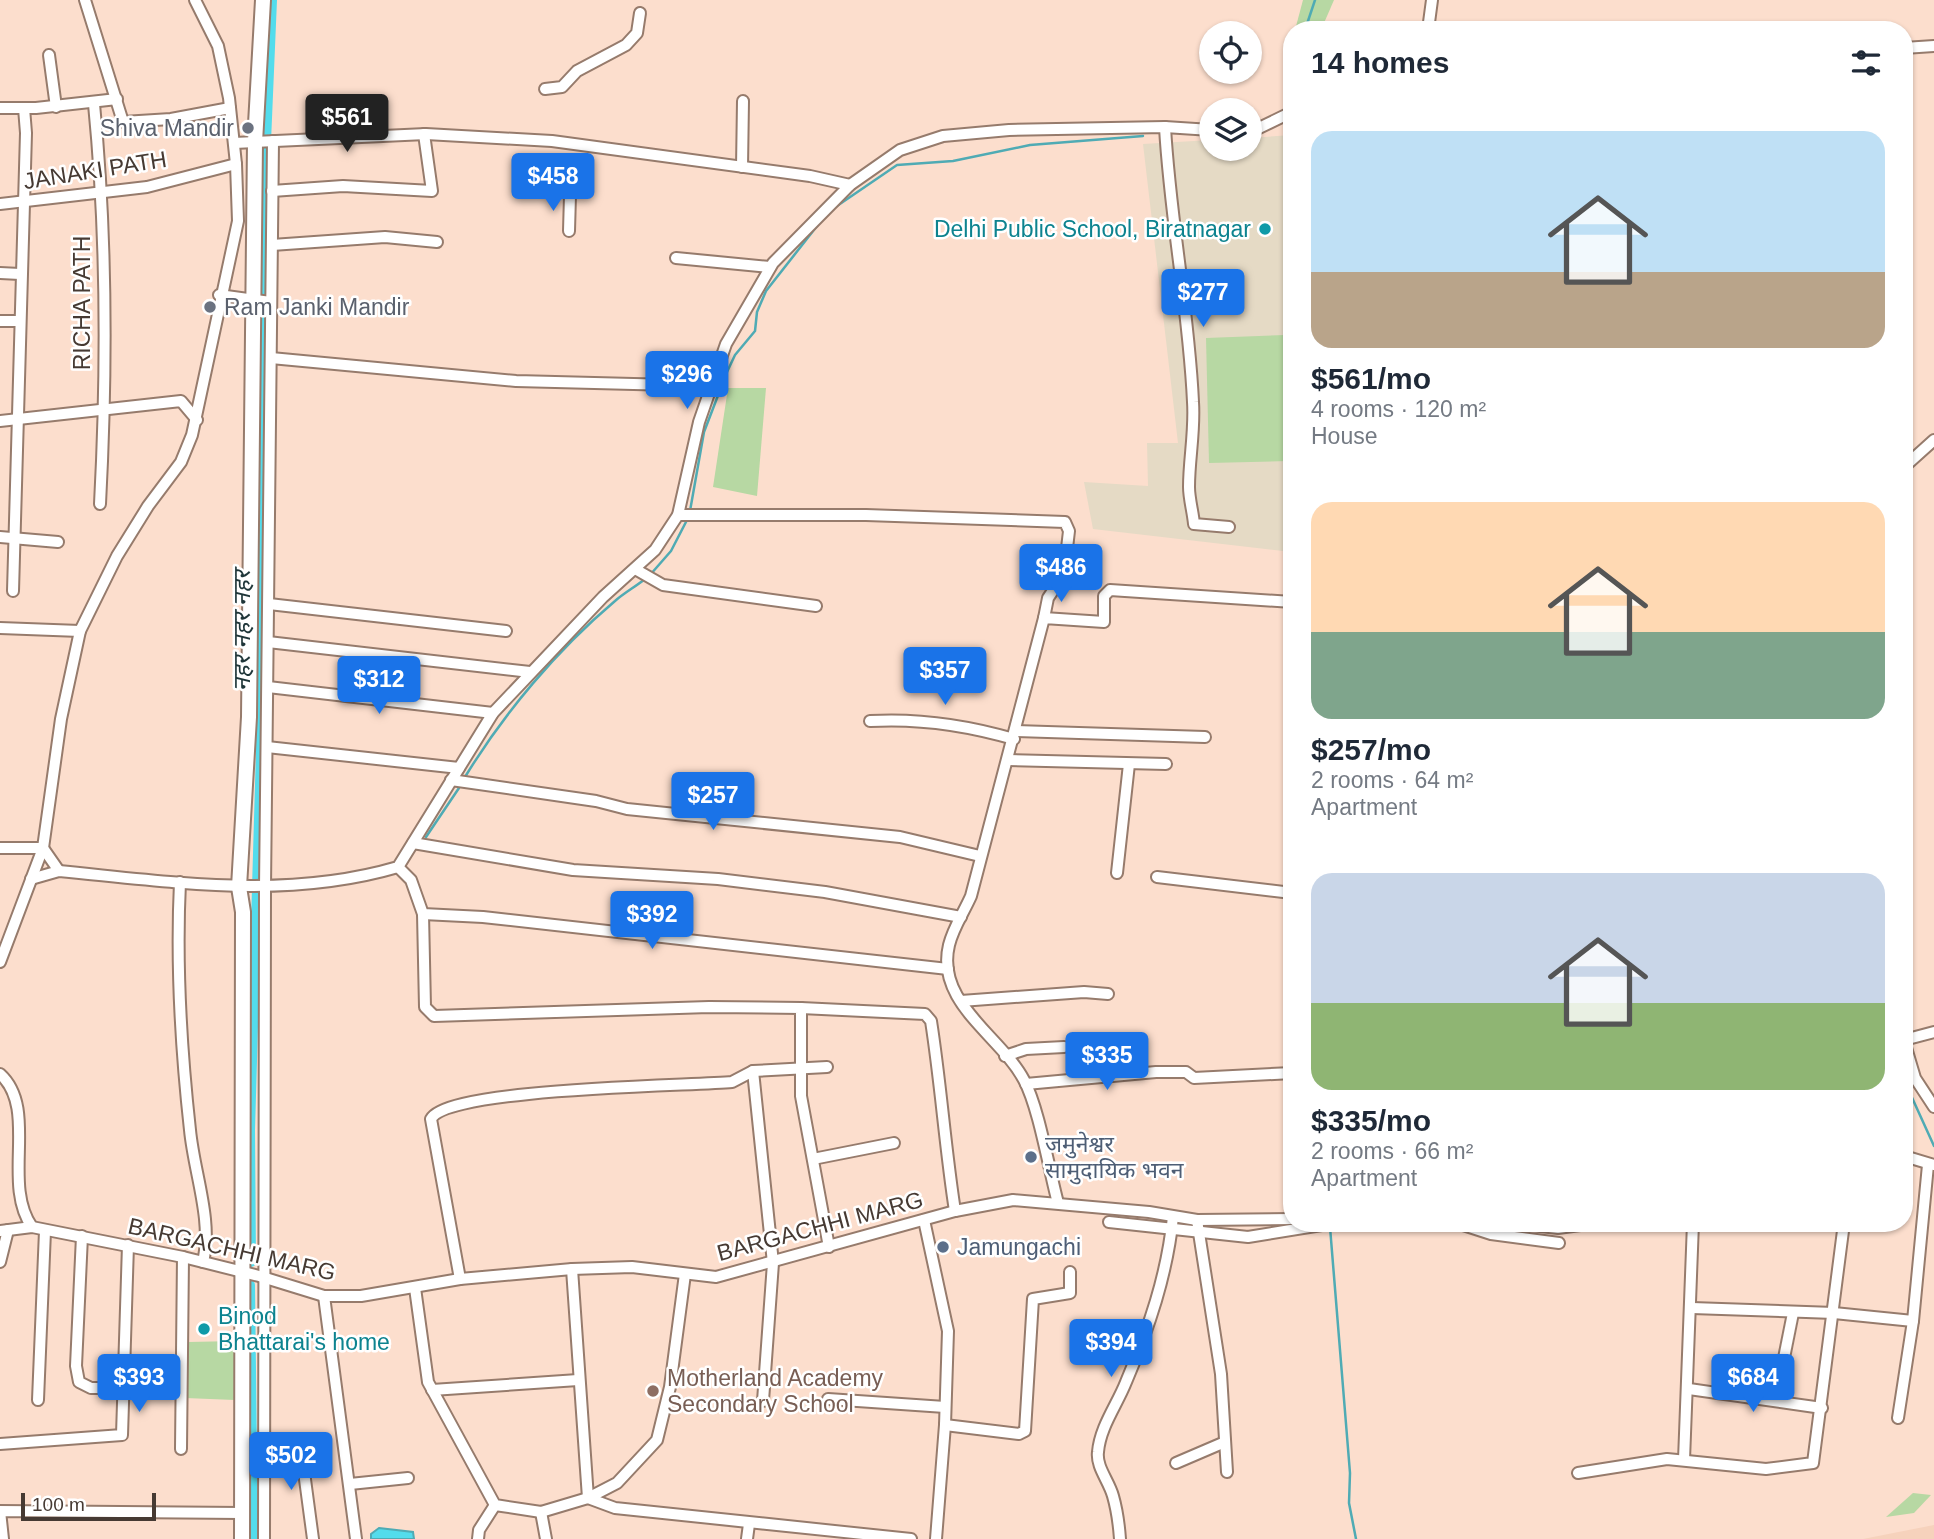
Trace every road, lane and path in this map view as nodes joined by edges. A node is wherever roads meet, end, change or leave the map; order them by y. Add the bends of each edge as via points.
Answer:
1 (85, 0) edge
2 (195, 0) edge
3 (263, 0) edge
4 (1432, 0) edge
5 (640, 13) dead end
6 (1429, 21) edge
7 (1934, 46) edge
8 (1913, 47) edge
9 (49, 55) dead end
10 (545, 89) dead end
11 (117, 99) junction
12 (743, 101) dead end
13 (94, 104) junction
14 (56, 107) junction
15 (0, 108) edge
16 (23, 108) junction
17 (230, 108) junction
18 (1283, 116) edge
19 (1165, 127) junction
20 (1262, 127) edge
21 (1199, 129) edge
22 (424, 134) junction
23 (265, 142) junction
24 (234, 143) junction
25 (236, 164) junction
26 (741, 167) junction
27 (850, 185) junction
28 (272, 191) junction
29 (103, 192) junction
30 (570, 195) dead end
31 (0, 204) edge
32 (24, 204) junction
33 (569, 232) dead end
34 (437, 242) dead end
35 (272, 245) junction
36 (676, 258) dead end
37 (770, 267) junction
38 (0, 274) edge
39 (20, 274) junction
40 (219, 295) junction
41 (253, 299) junction
42 (271, 302) junction
43 (0, 321) edge
44 (19, 321) junction
45 (271, 358) junction
46 (203, 385) junction
47 (712, 386) junction
48 (181, 401) junction
49 (103, 408) junction
50 (16, 420) junction
51 (197, 420) junction
52 (0, 421) edge
53 (1934, 440) edge
54 (1913, 459) edge
55 (100, 503) dead end
56 (678, 515) junction
57 (1229, 527) dead end
58 (0, 537) edge
59 (16, 538) junction
60 (58, 542) dead end
61 (635, 569) junction
62 (13, 591) dead end
63 (1283, 601) edge
64 (269, 604) junction
65 (816, 606) dead end
66 (1044, 618) junction
67 (0, 628) edge
68 (80, 631) junction
69 (506, 631) dead end
70 (268, 642) junction
71 (530, 672) junction
72 (268, 687) junction
73 (493, 713) junction
74 (870, 721) dead end
75 (1014, 735) junction
76 (1206, 737) dead end
77 (267, 747) junction
78 (1008, 760) junction
79 (1129, 764) junction
80 (1166, 764) dead end
81 (459, 768) junction
82 (452, 780) junction
83 (413, 843) junction
84 (0, 848) edge
85 (43, 848) junction
86 (979, 856) junction
87 (398, 867) junction
88 (59, 871) junction
89 (1117, 873) dead end
90 (1157, 877) dead end
91 (31, 879) junction
92 (180, 882) junction
93 (244, 887) junction
94 (263, 888) junction
95 (1283, 893) edge
96 (423, 914) junction
97 (961, 917) junction
98 (0, 962) edge
99 (948, 969) junction
100 (1108, 994) dead end
101 (961, 1001) junction
102 (801, 1008) junction
103 (1934, 1032) edge
104 (1913, 1038) edge
105 (1064, 1047) dead end
106 (1005, 1056) junction
107 (801, 1066) junction
108 (827, 1067) dead end
109 (753, 1071) junction
110 (1913, 1071) edge
111 (1283, 1073) edge
112 (0, 1074) edge
113 (1026, 1084) junction
114 (1934, 1107) edge
115 (894, 1143) dead end
116 (813, 1159) junction
117 (1913, 1159) edge
118 (1932, 1165) edge
119 (1058, 1203) junction
120 (955, 1211) junction
121 (1173, 1217) junction
122 (1283, 1219) edge
123 (924, 1220) junction
124 (1197, 1220) junction
125 (1109, 1222) dead end
126 (32, 1227) junction
127 (1172, 1230) junction
128 (4, 1231) edge
129 (45, 1231) junction
130 (1283, 1231) edge
131 (1485, 1232) edge
132 (1693, 1232) edge
133 (1843, 1232) edge
134 (1199, 1233) junction
135 (82, 1236) junction
136 (1559, 1243) dead end
137 (128, 1245) junction
138 (829, 1247) junction
139 (183, 1257) junction
140 (0, 1262) edge
141 (203, 1262) junction
142 (773, 1262) junction
143 (572, 1269) junction
144 (1070, 1272) dead end
145 (685, 1274) junction
146 (253, 1275) junction
147 (460, 1279) junction
148 (415, 1288) junction
149 (324, 1296) junction
150 (1692, 1308) junction
151 (1793, 1313) junction
152 (1834, 1313) junction
153 (1913, 1321) junction
154 (1780, 1378) dead end
155 (578, 1380) junction
156 (123, 1388) junction
157 (1689, 1389) junction
158 (432, 1390) junction
159 (828, 1399) dead end
160 (38, 1400) dead end
161 (763, 1401) dead end
162 (945, 1407) junction
163 (1822, 1408) junction
164 (1898, 1418) dead end
165 (945, 1425) junction
166 (1225, 1442) junction
167 (300, 1443) dead end
168 (0, 1444) edge
169 (181, 1449) dead end
170 (1684, 1460) junction
171 (1176, 1463) dead end
172 (1227, 1472) dead end
173 (1578, 1474) dead end
174 (408, 1478) dead end
175 (350, 1484) junction
176 (588, 1498) junction
177 (495, 1505) junction
178 (0, 1510) edge
179 (541, 1512) junction
180 (242, 1513) junction
181 (749, 1524) junction
182 (3, 1539) edge
183 (242, 1539) edge
184 (264, 1539) edge
185 (313, 1539) edge
186 (356, 1539) edge
187 (478, 1539) edge
188 (546, 1539) edge
189 (747, 1539) edge
190 (911, 1539) edge
191 (936, 1539) edge
192 (1120, 1539) edge

1 - 11 street
2 - 17 street via 218,46
3 - 23 main road
4 - 6 street
5 - 10 street via 637,33 626,45 577,71 562,87
7 - 8 street
9 - 14 street
11 - 13 street
11 - 17 street via 123,122
12 - 26 street
13 - 14 street
13 - 29 street, RICHA PATH
14 - 16 street
15 - 16 street
16 - 32 street
17 - 24 street
18 - 20 street
19 - 21 street
19 - 27 street via 943,136 900,150
19 - 57 street via 1193,403 1189,487 1194,524
22 - 23 street
22 - 26 street via 552,141
22 - 28 street via 432,191 343,186
23 - 24 street
23 - 28 street
23 - 41 main road
24 - 25 street
25 - 29 street, JANAKI PATH via 148,187
25 - 40 street via 237,221
26 - 27 street
27 - 37 street
28 - 35 street
29 - 32 street, JANAKI PATH
29 - 49 street, RICHA PATH
30 - 33 street
31 - 32 street, JANAKI PATH
32 - 39 street
34 - 35 street via 385,237
35 - 42 street
36 - 37 street
37 - 47 street via 726,344
38 - 39 street
39 - 44 street
40 - 41 street
40 - 46 street
41 - 42 street
41 - 93 main road
42 - 45 street
43 - 44 street
44 - 50 street
45 - 47 street via 516,381
45 - 64 street
46 - 48 street
46 - 51 street
47 - 56 street
48 - 49 street
48 - 51 street
49 - 50 street
49 - 55 street, RICHA PATH
50 - 52 street
50 - 59 street
51 - 68 street via 181,462 117,556
53 - 54 street
56 - 61 street via 655,550
56 - 66 street via 1065,522 1069,531 1064,574 1048,598
58 - 59 street
59 - 60 street
59 - 62 street
61 - 65 street via 663,585
61 - 71 street
63 - 66 street via 1110,590 1104,596 1104,622
64 - 69 street
64 - 70 street
66 - 75 street
67 - 68 street
68 - 85 street via 61,719
70 - 71 street
70 - 72 street
71 - 73 street
72 - 73 street
72 - 77 street
73 - 81 street
74 - 75 street via 923,720
75 - 76 street
75 - 78 street
77 - 81 street
77 - 94 street
78 - 79 street
78 - 86 street
79 - 80 street
79 - 89 street
81 - 82 street
82 - 83 street
82 - 86 street via 627,809 900,837
83 - 87 street
83 - 97 street via 573,870 718,879 825,892
84 - 85 street
85 - 88 street
85 - 91 street
86 - 97 street via 971,896
87 - 94 street via 354,880
87 - 96 street via 411,880
88 - 91 street
88 - 92 street
90 - 95 street
91 - 98 street
92 - 93 street
92 - 141 street via 177,930 190,1129 208,1240
93 - 94 street
93 - 146 main road
94 - 146 street
96 - 99 street
96 - 102 street via 425,1007 434,1016
97 - 99 street via 948,947
99 - 101 street
100 - 101 street
101 - 106 street
102 - 107 street
102 - 120 street via 925,1014 931,1021
103 - 104 street
105 - 106 street via 1026,1049
106 - 113 street
107 - 108 street
107 - 109 street
107 - 116 street
109 - 142 street
109 - 147 street via 732,1082 480,1098 436,1112 430,1119
110 - 114 street
111 - 113 street via 1194,1077 1186,1072 1156,1072
112 - 126 street via 17,1102 18,1195 22,1213
113 - 119 street
115 - 116 street
116 - 138 street
117 - 118 street
118 - 153 street
119 - 120 street, BARGACHHI MARG via 1013,1200
119 - 121 street, BARGACHHI MARG
120 - 123 street, BARGACHHI MARG
121 - 124 street, BARGACHHI MARG
121 - 127 street
122 - 124 street, BARGACHHI MARG
123 - 138 street, BARGACHHI MARG
123 - 162 street via 948,1331
124 - 134 street
125 - 127 street
126 - 128 street
126 - 129 street, BARGACHHI MARG
127 - 134 street
127 - 192 street via 1161,1291 1098,1450 1097,1463 1114,1498
128 - 140 street
129 - 135 street, BARGACHHI MARG
129 - 160 street
130 - 134 street via 1248,1237
131 - 136 street
132 - 150 street
133 - 152 street
134 - 166 street via 1221,1374
135 - 137 street, BARGACHHI MARG
135 - 156 street via 79,1382 92,1388
137 - 139 street, BARGACHHI MARG
137 - 156 street
138 - 142 street, BARGACHHI MARG
139 - 141 street, BARGACHHI MARG
139 - 169 street
141 - 146 street, BARGACHHI MARG
142 - 145 street, BARGACHHI MARG via 716,1277
142 - 161 street
143 - 145 street, BARGACHHI MARG via 632,1267
143 - 147 street, BARGACHHI MARG
143 - 155 street
144 - 165 street via 1070,1293 1033,1299 1026,1431 1019,1434
145 - 176 street via 670,1387 657,1440 617,1483
146 - 149 street, BARGACHHI MARG
146 - 180 main road
146 - 184 street
147 - 148 street, BARGACHHI MARG
148 - 149 street, BARGACHHI MARG
148 - 158 street via 423,1358
149 - 175 street
150 - 151 street
150 - 157 street
151 - 152 street
151 - 154 street
152 - 153 street
152 - 163 street
153 - 164 street
155 - 158 street
155 - 176 street
156 - 168 street via 122,1435
157 - 163 street
157 - 170 street
158 - 177 street
159 - 162 street
162 - 165 street
163 - 170 street via 1816,1459 1809,1465 1766,1469
165 - 191 street
166 - 171 street
166 - 172 street
167 - 185 street
170 - 173 street
174 - 175 street
175 - 186 street
176 - 179 street
176 - 181 street via 615,1508
177 - 179 street
177 - 187 street
178 - 180 street
178 - 182 street
179 - 188 street
180 - 183 main road
181 - 189 street
181 - 190 street

